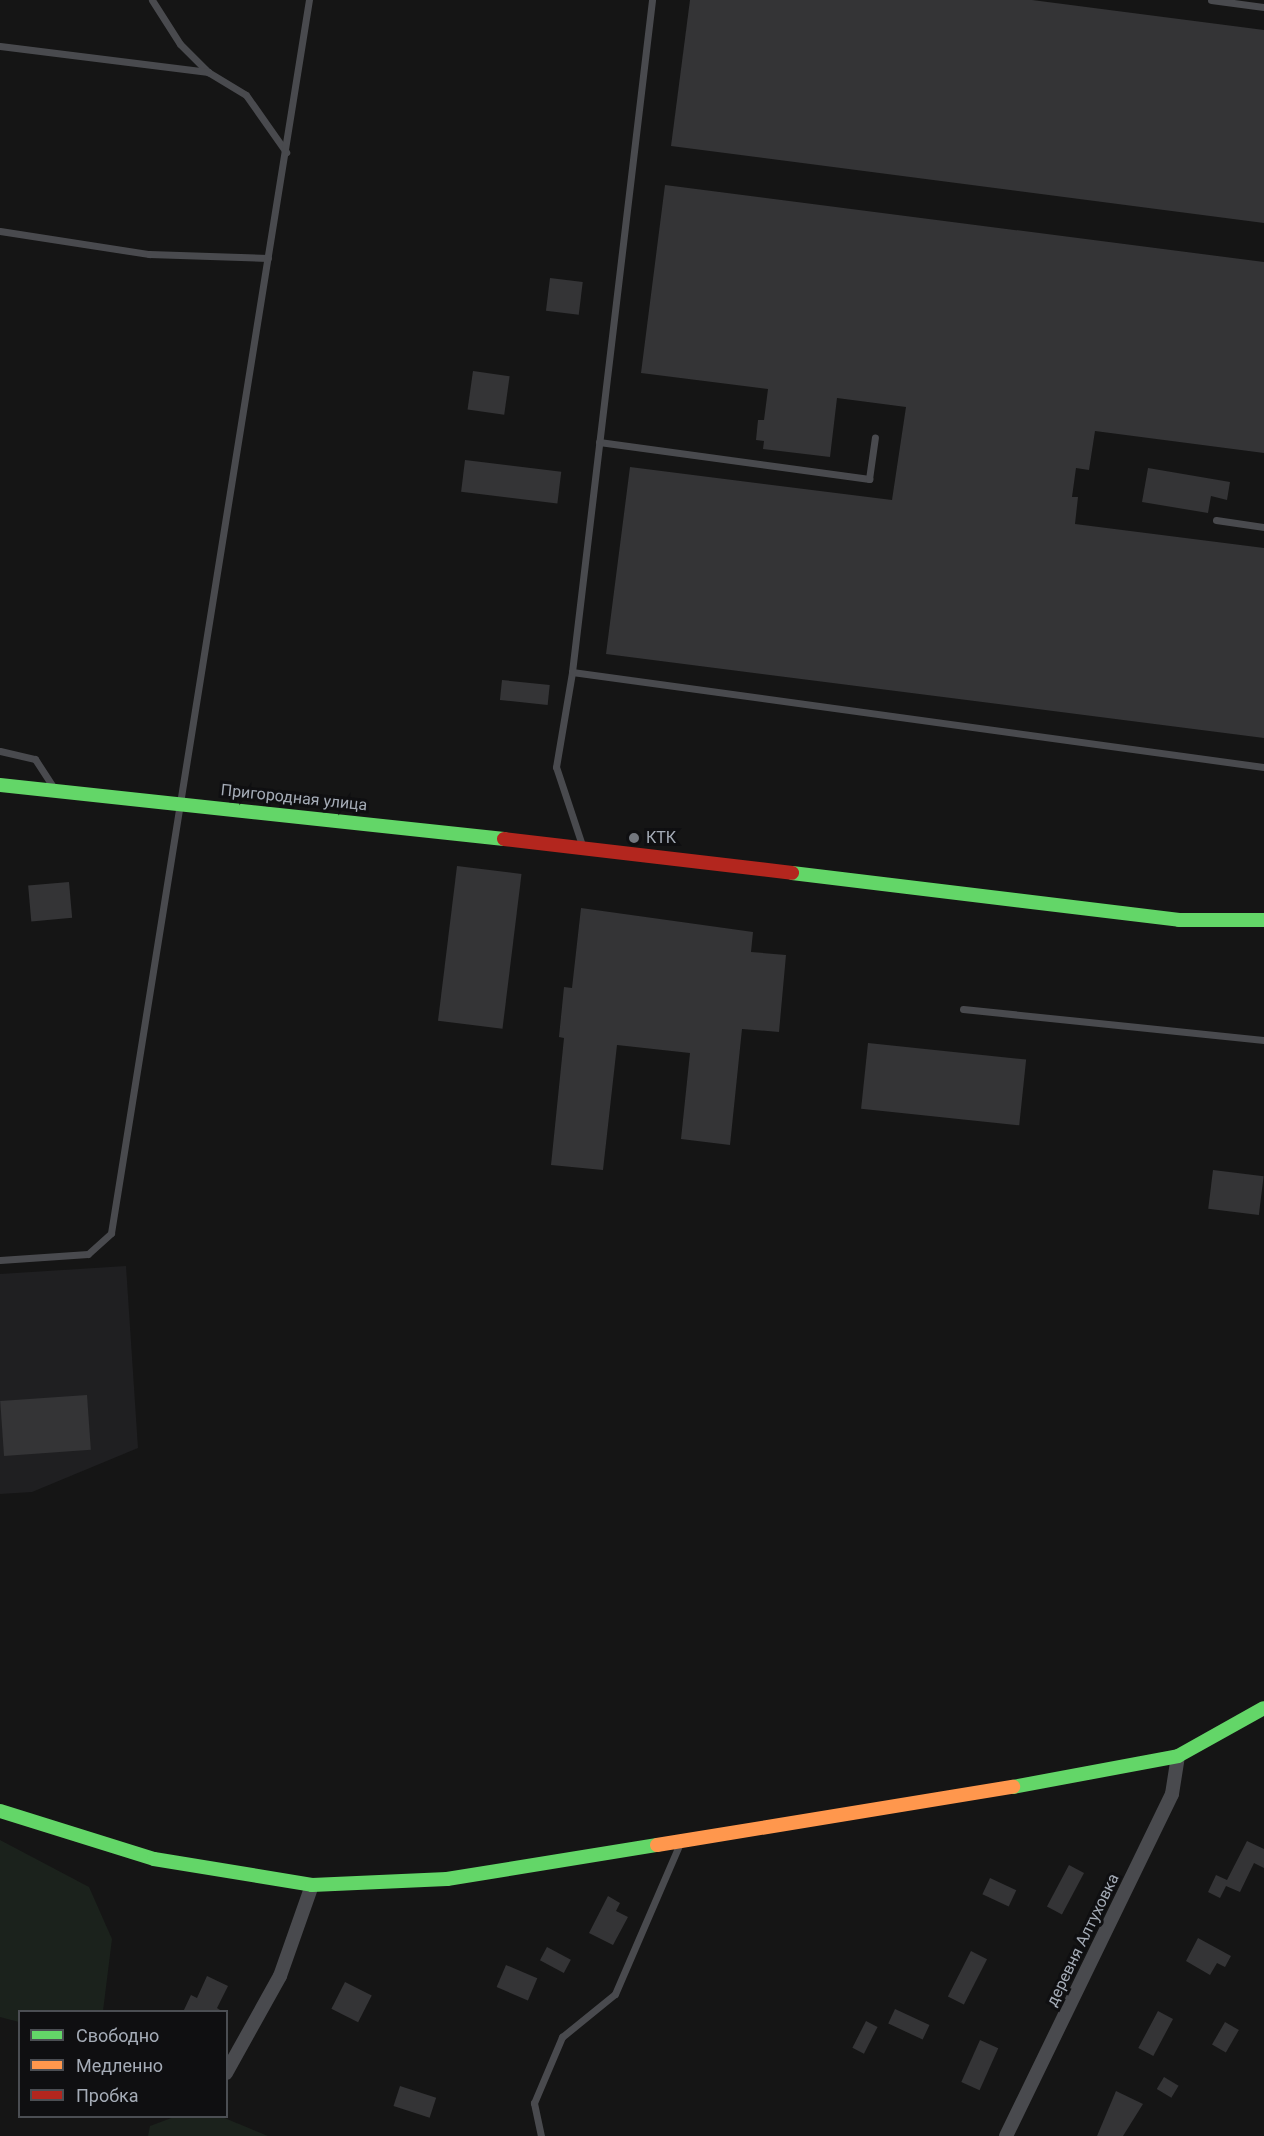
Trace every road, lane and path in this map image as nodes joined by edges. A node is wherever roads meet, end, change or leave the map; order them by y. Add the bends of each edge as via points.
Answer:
1 (152, 0) edge
2 (309, 0) edge
3 (652, 0) edge
4 (1211, 0) edge
5 (1264, 7) edge
6 (0, 46) edge
7 (208, 72) junction
8 (286, 152) junction
9 (0, 231) edge
10 (268, 258) junction
11 (875, 437) dead end
12 (599, 442) junction
13 (1216, 520) dead end
14 (1264, 527) edge
15 (572, 672) junction
16 (0, 751) edge
17 (1264, 767) edge
18 (0, 785) edge
19 (55, 791) junction
20 (180, 802) junction
21 (583, 848) junction
22 (1264, 920) edge
23 (963, 1009) dead end
24 (1264, 1040) edge
25 (0, 1260) edge
26 (1264, 1708) edge
27 (1178, 1756) junction
28 (0, 1811) edge
29 (681, 1840) junction
30 (312, 1885) junction
31 (228, 2069) edge
32 (541, 2136) edge
33 (1006, 2136) edge

1 - 7 lane via 180,44
2 - 8 lane
3 - 12 lane
4 - 5 lane
6 - 7 lane
7 - 8 lane via 246,95
8 - 10 lane
9 - 10 lane via 148,254
10 - 20 lane
11 - 12 lane via 869,479
12 - 15 lane
13 - 14 lane
15 - 17 lane
15 - 21 lane via 556,767
16 - 19 lane via 35,759
18 - 19 street, Пригородная улица
19 - 20 street, Пригородная улица
20 - 21 street, Пригородная улица
20 - 25 lane via 111,1233 88,1254
21 - 22 street, Пригородная улица via 1179,920
23 - 24 lane
26 - 27 street
27 - 29 street via 1097,1773
27 - 33 street, деревня Алтуховка via 1172,1794
28 - 30 street via 154,1859
29 - 30 street via 447,1879
29 - 32 lane via 615,1994 562,2037 534,2103
30 - 31 street via 280,1976

